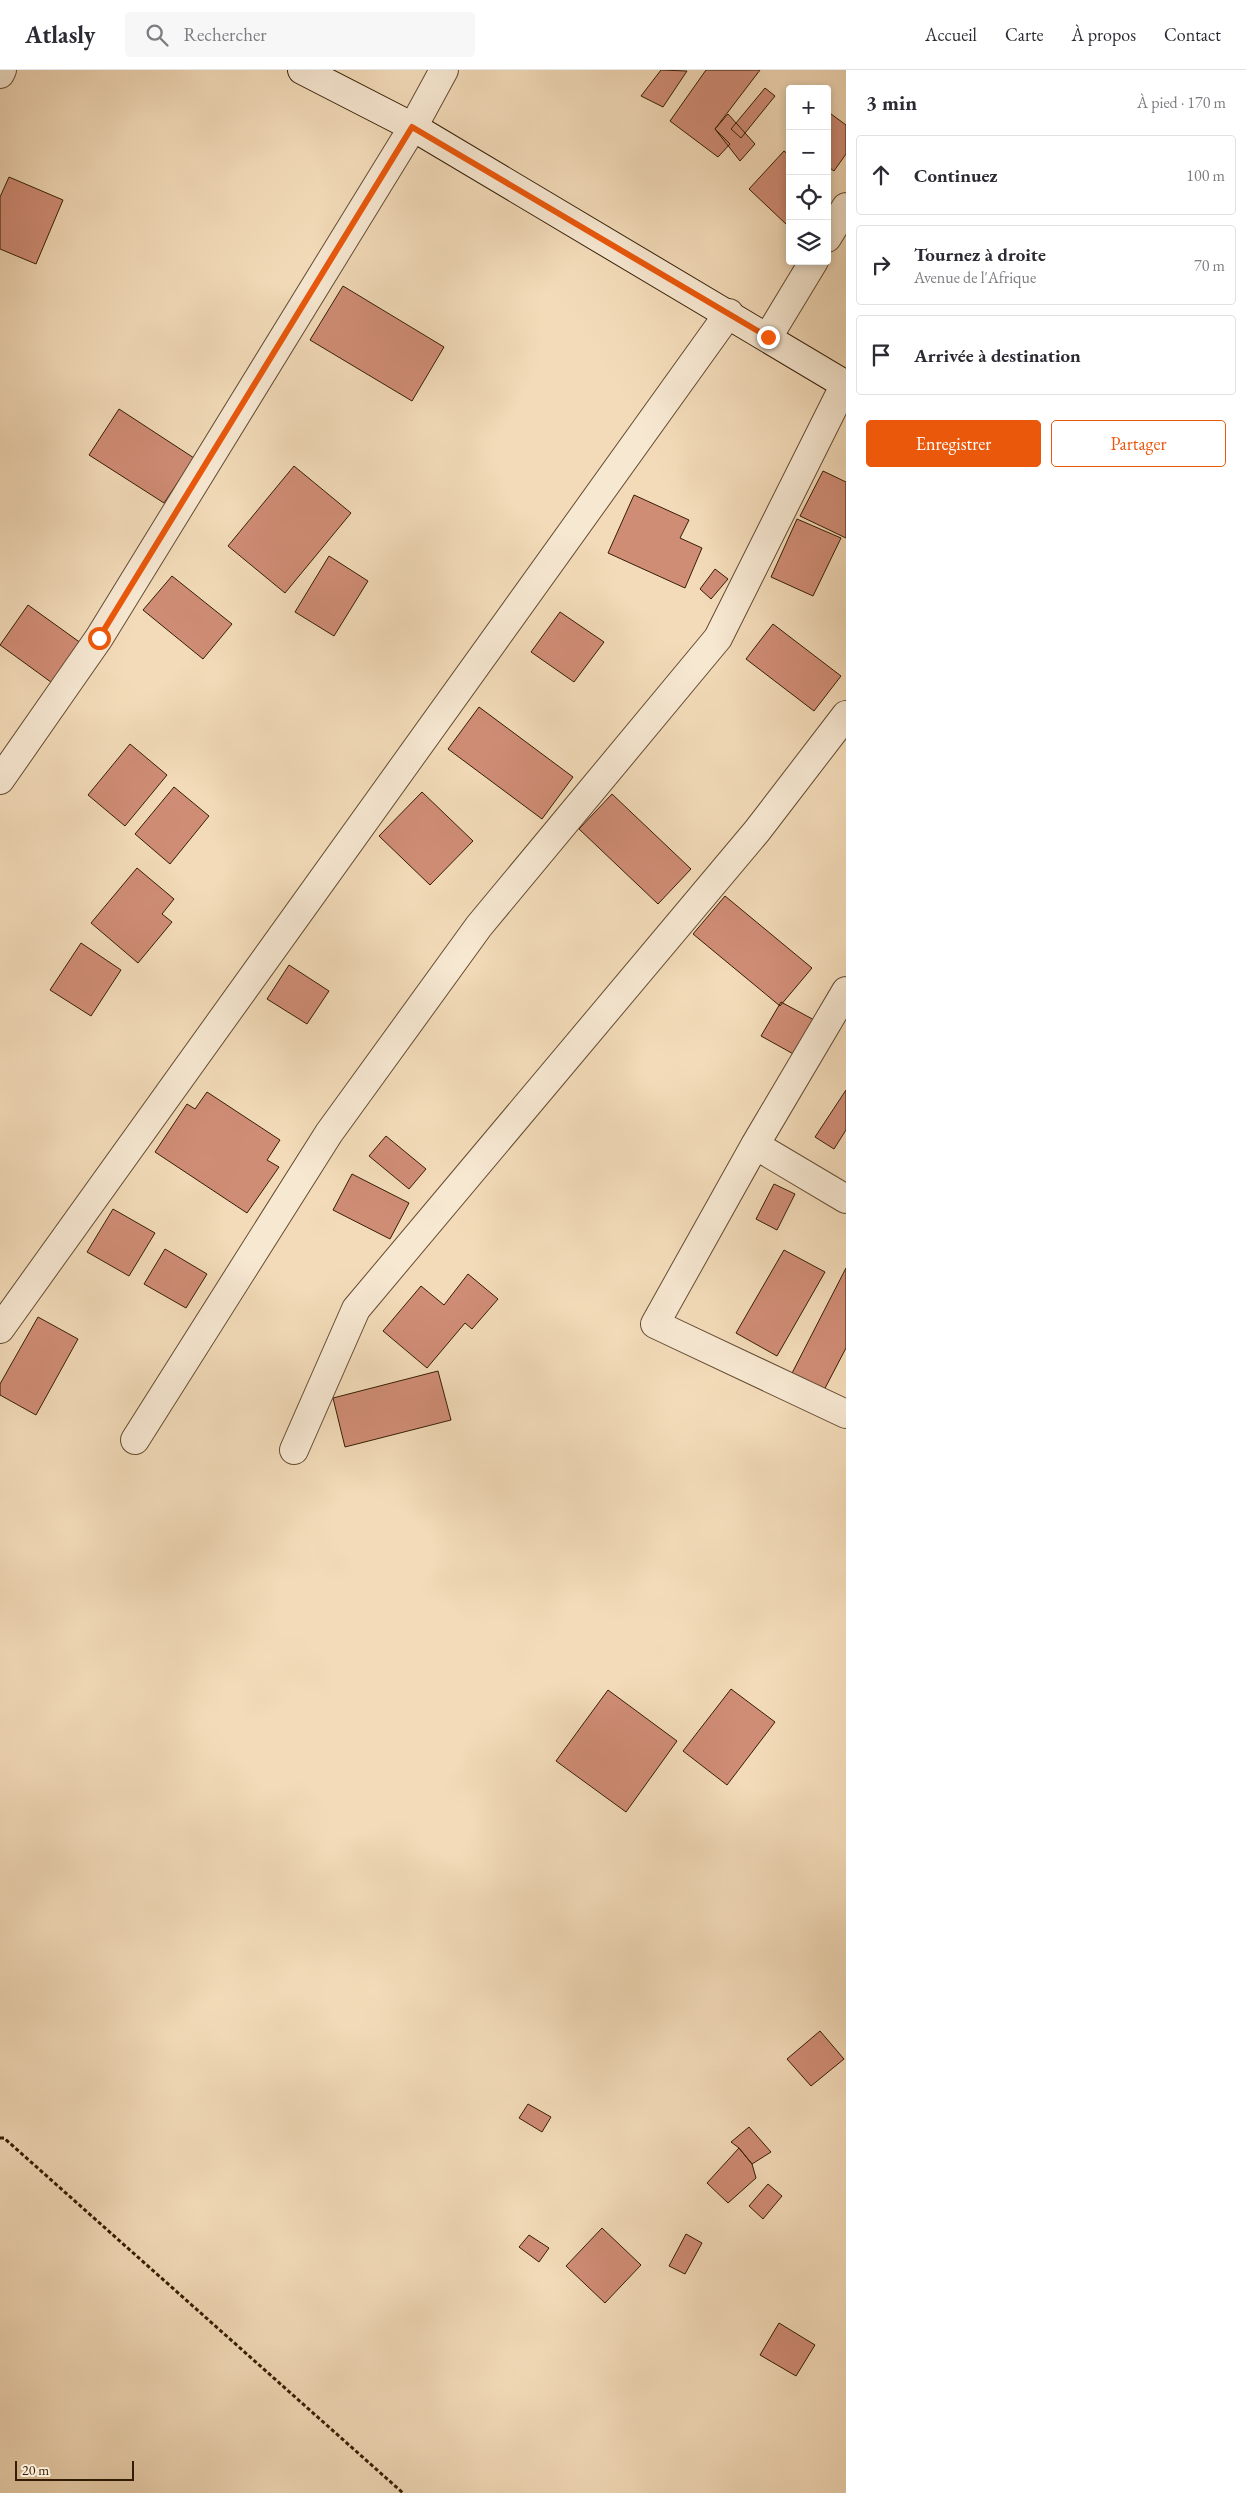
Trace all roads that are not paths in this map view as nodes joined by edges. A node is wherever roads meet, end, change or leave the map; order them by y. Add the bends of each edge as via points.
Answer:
1 (2, 70) edge
2 (302, 70) edge
3 (444, 70) edge
4 (0, 74) edge
5 (412, 127) junction
6 (846, 207) edge
7 (831, 231) edge
8 (812, 265) edge
9 (728, 313) junction
10 (768, 337) junction
11 (845, 385) edge
12 (846, 715) edge
13 (0, 780) edge
14 (846, 991) edge
15 (755, 1145) junction
16 (846, 1200) edge
17 (0, 1329) edge
18 (846, 1414) edge
19 (135, 1440) dead end
20 (294, 1450) dead end

1 - 4 street
2 - 5 street
3 - 5 street
5 - 9 street
5 - 13 street via 99,638
6 - 7 street
8 - 10 street
9 - 10 street
9 - 17 street
10 - 11 street
11 - 19 street via 718,638 473,934 329,1133
12 - 20 street via 757,831 356,1309
14 - 15 street
15 - 16 street
15 - 18 street via 655,1324

